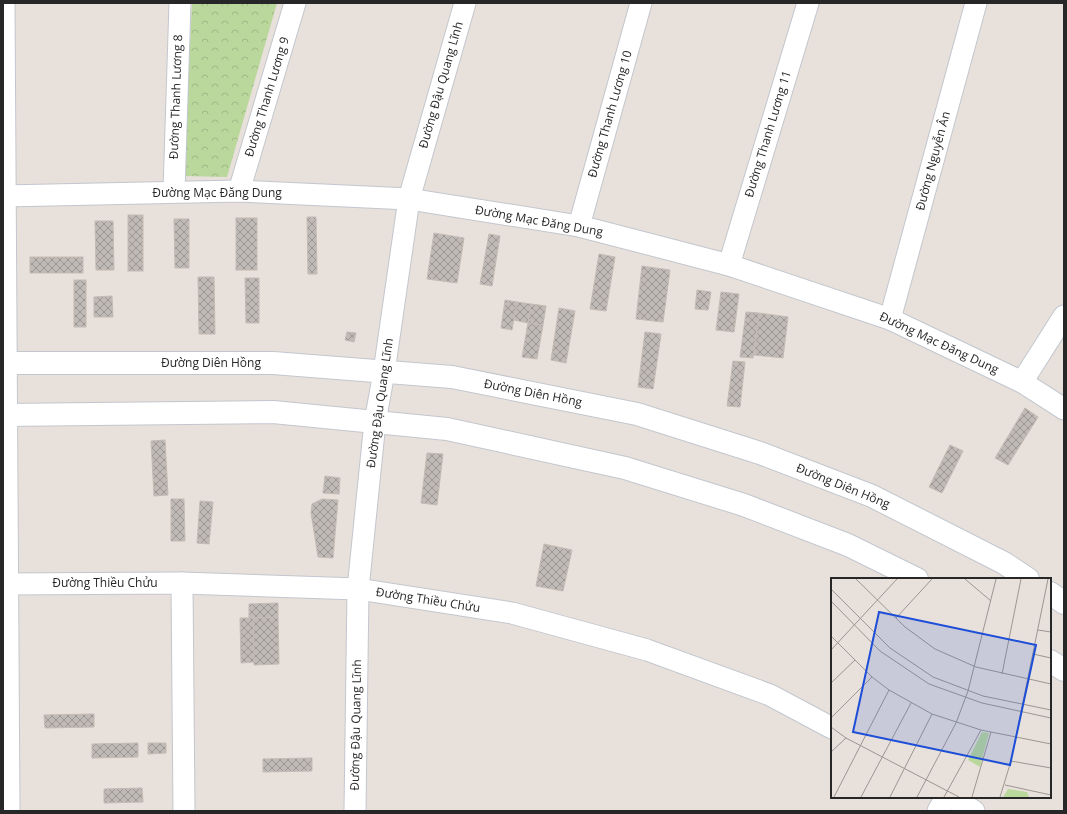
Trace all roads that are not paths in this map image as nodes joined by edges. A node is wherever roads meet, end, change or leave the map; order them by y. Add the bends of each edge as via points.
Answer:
1 (4, 3) edge
2 (180, 3) edge
3 (295, 3) edge
4 (464, 3) edge
5 (641, 3) edge
6 (808, 3) edge
7 (976, 3) edge
8 (3, 28) edge
9 (174, 191) junction
10 (239, 191) junction
11 (4, 196) edge
12 (409, 199) junction
13 (578, 226) junction
14 (728, 265) junction
15 (1064, 316) edge
16 (890, 319) junction
17 (5, 363) edge
18 (384, 372) junction
19 (1022, 382) junction
20 (1064, 409) edge
21 (5, 415) edge
22 (375, 422) junction
23 (915, 578) edge
24 (1026, 578) edge
25 (182, 582) junction
26 (6, 584) edge
27 (358, 589) junction
28 (1051, 594) edge
29 (1064, 603) edge
30 (1051, 662) edge
31 (1064, 670) edge
32 (831, 727) edge
33 (6, 752) edge
34 (945, 798) edge
35 (953, 798) edge
36 (9, 811) edge
37 (184, 811) edge
38 (355, 811) edge
39 (938, 811) edge
40 (974, 811) edge

1 - 8 street
2 - 9 street, Đường Thanh Lương 8
3 - 10 street, Đường Thanh Lương 9
4 - 12 street, Đường Đậu Quang Lĩnh
5 - 13 street, Đường Thanh Lương 10
6 - 14 street, Đường Thanh Lương 11
7 - 16 street, Đường Nguyễn Ân
8 - 11 street
9 - 10 street, Đường Mạc Đăng Dung
9 - 11 street, Đường Mạc Đăng Dung
10 - 12 street, Đường Mạc Đăng Dung
11 - 17 street
12 - 13 street, Đường Mạc Đăng Dung
12 - 18 street, Đường Đậu Quang Lĩnh
13 - 14 street, Đường Mạc Đăng Dung
14 - 16 street, Đường Mạc Đăng Dung
15 - 19 street
16 - 19 street, Đường Mạc Đăng Dung
17 - 18 street, Đường Diên Hồng via 273,363
17 - 21 street
18 - 22 street, Đường Đậu Quang Lĩnh
18 - 24 street, Đường Diên Hồng via 452,377 637,414 760,453 872,496 1004,563
19 - 20 street, Đường Mạc Đăng Dung
21 - 22 street via 273,412
21 - 26 street
22 - 23 street via 447,429 625,468 744,505 848,545
22 - 27 street, Đường Đậu Quang Lĩnh
25 - 26 street, Đường Thiều Chửu
25 - 27 street, Đường Thiều Chửu
25 - 37 street
26 - 33 street
27 - 32 street, Đường Thiều Chửu via 512,613 647,650 770,695
27 - 38 street, Đường Đậu Quang Lĩnh
28 - 29 street
30 - 31 street
33 - 36 street
34 - 39 street
35 - 40 street

